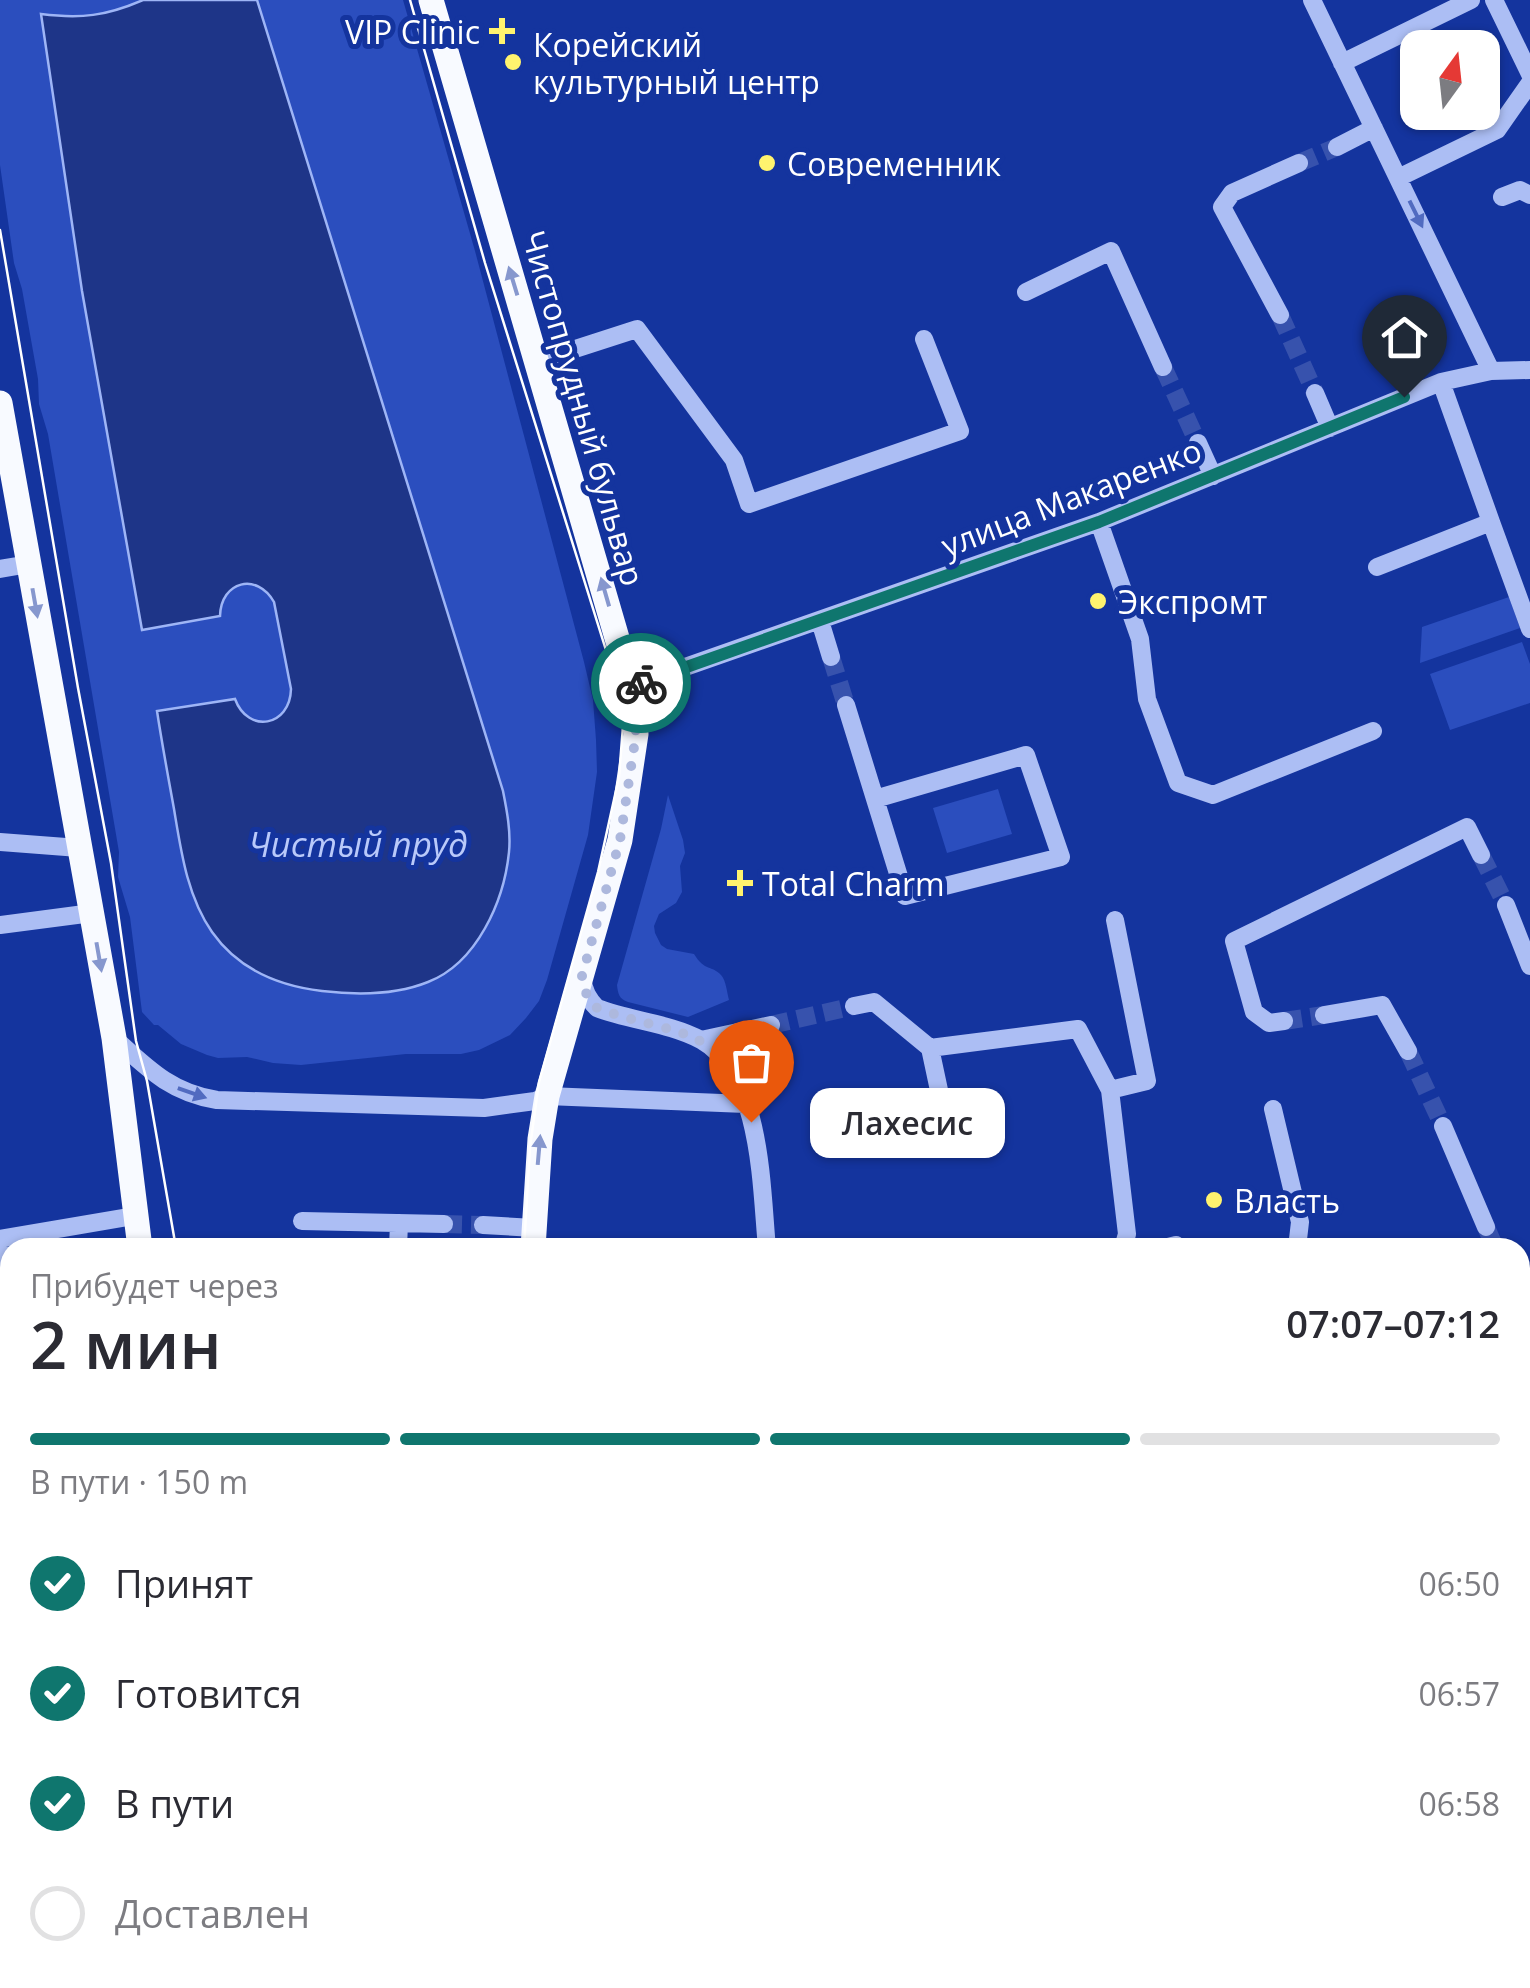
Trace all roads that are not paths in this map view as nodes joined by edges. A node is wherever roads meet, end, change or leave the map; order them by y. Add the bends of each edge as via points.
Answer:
1 (431, 0) edge
2 (1312, 0) edge
3 (1471, 0) edge
4 (1494, 0) edge
5 (1342, 62) junction
6 (1530, 74) edge
7 (1530, 83) edge
8 (1374, 128) junction
9 (1337, 146) tunnel mouth
10 (1299, 163) tunnel mouth
11 (1398, 178) junction
12 (1530, 195) edge
13 (1502, 198) dead end
14 (1026, 292) dead end
15 (1280, 315) tunnel mouth
16 (924, 339) dead end
17 (538, 361) junction
18 (1163, 367) tunnel mouth
19 (1530, 370) edge
20 (1491, 371) junction
21 (1441, 382) junction
22 (1315, 393) tunnel mouth
23 (0, 403) edge
24 (1330, 428) junction
25 (1198, 443) tunnel mouth
26 (1213, 476) junction
27 (1099, 522) junction
28 (1491, 522) junction
29 (28, 564) junction
30 (1378, 567) dead end
31 (0, 568) edge
32 (820, 621) junction
33 (1530, 629) edge
34 (832, 658) tunnel mouth
35 (632, 686) junction
36 (846, 704) tunnel mouth
37 (1373, 731) dead end
38 (875, 799) junction
39 (0, 842) edge
40 (80, 848) junction
41 (1481, 855) tunnel mouth
42 (1506, 905) tunnel mouth
43 (92, 913) junction
44 (1115, 920) dead end
45 (0, 926) edge
46 (1530, 966) edge
47 (582, 976) junction
48 (854, 1006) tunnel mouth
49 (1324, 1016) tunnel mouth
50 (1284, 1021) tunnel mouth
51 (772, 1025) tunnel mouth
52 (114, 1038) junction
53 (701, 1040) junction
54 (930, 1048) junction
55 (1408, 1051) tunnel mouth
56 (1110, 1090) junction
57 (547, 1096) junction
58 (746, 1104) junction
59 (943, 1109) dead end
60 (1274, 1109) dead end
61 (1442, 1126) tunnel mouth
62 (134, 1216) junction
63 (302, 1221) dead end
64 (399, 1223) junction
65 (444, 1224) tunnel mouth
66 (482, 1225) tunnel mouth
67 (1486, 1228) tunnel mouth
68 (16, 1238) edge
69 (138, 1238) edge
70 (398, 1238) edge
71 (534, 1238) edge
72 (765, 1238) edge
73 (1126, 1238) edge
74 (1298, 1238) edge

17 -> 1 main road, Чистопрудный бульвар
2 - 5 street
3 - 5 street
4 - 6 street
5 - 8 street
7 - 11 street via 1497,130
8 - 9 street
8 - 11 street
10 - 15 street via 1232,192 1222,207
11 -> 20 street
12 - 13 street via 1520,190
14 - 18 street via 1111,252
16 - 17 street via 960,431 749,504 734,460 637,329
35 -> 17 main road, Чистопрудный бульвар
19 - 20 street, улица Макаренко
20 - 21 street, улица Макаренко
21 - 24 street, улица Макаренко
21 - 28 street
22 - 24 street
23 - 29 main road
24 - 26 street, улица Макаренко
25 - 26 street
26 - 27 street, улица Макаренко
27 - 32 street, улица Макаренко
27 - 37 street via 1140,639 1147,699 1178,782 1213,795
28 - 30 street
28 - 33 street
29 - 31 street
29 -> 40 main road
32 - 34 street
32 - 35 street, улица Макаренко
35 - 47 main road, Чистопрудный бульвар via 636,734 624,822
36 - 38 street
38 - 38 street via 905,896 1061,857 1026,754
39 - 40 street
40 - 43 main road
41 - 50 street via 1467,827 1234,942 1254,1012 1270,1023
42 - 46 street
43 - 45 street
43 -> 52 main road
44 - 56 street via 1147,1081
47 - 53 street via 597,1008
47 - 57 main road, Чистопрудный бульвар
48 - 54 street via 874,1002
49 - 55 street via 1382,1005
51 - 53 street
52 -> 57 street via 157,1077 217,1100 484,1108
52 - 62 main road
53 - 58 street via 717,1051
54 - 56 street via 1078,1029
54 - 59 street
56 - 73 street
57 - 58 street
71 -> 57 main road, Чистопрудный бульвар
58 - 72 street via 757,1144
60 - 74 street
61 - 67 street
62 - 68 street
62 - 69 main road
63 - 64 street
64 - 65 street
64 - 70 street
66 - 71 street

